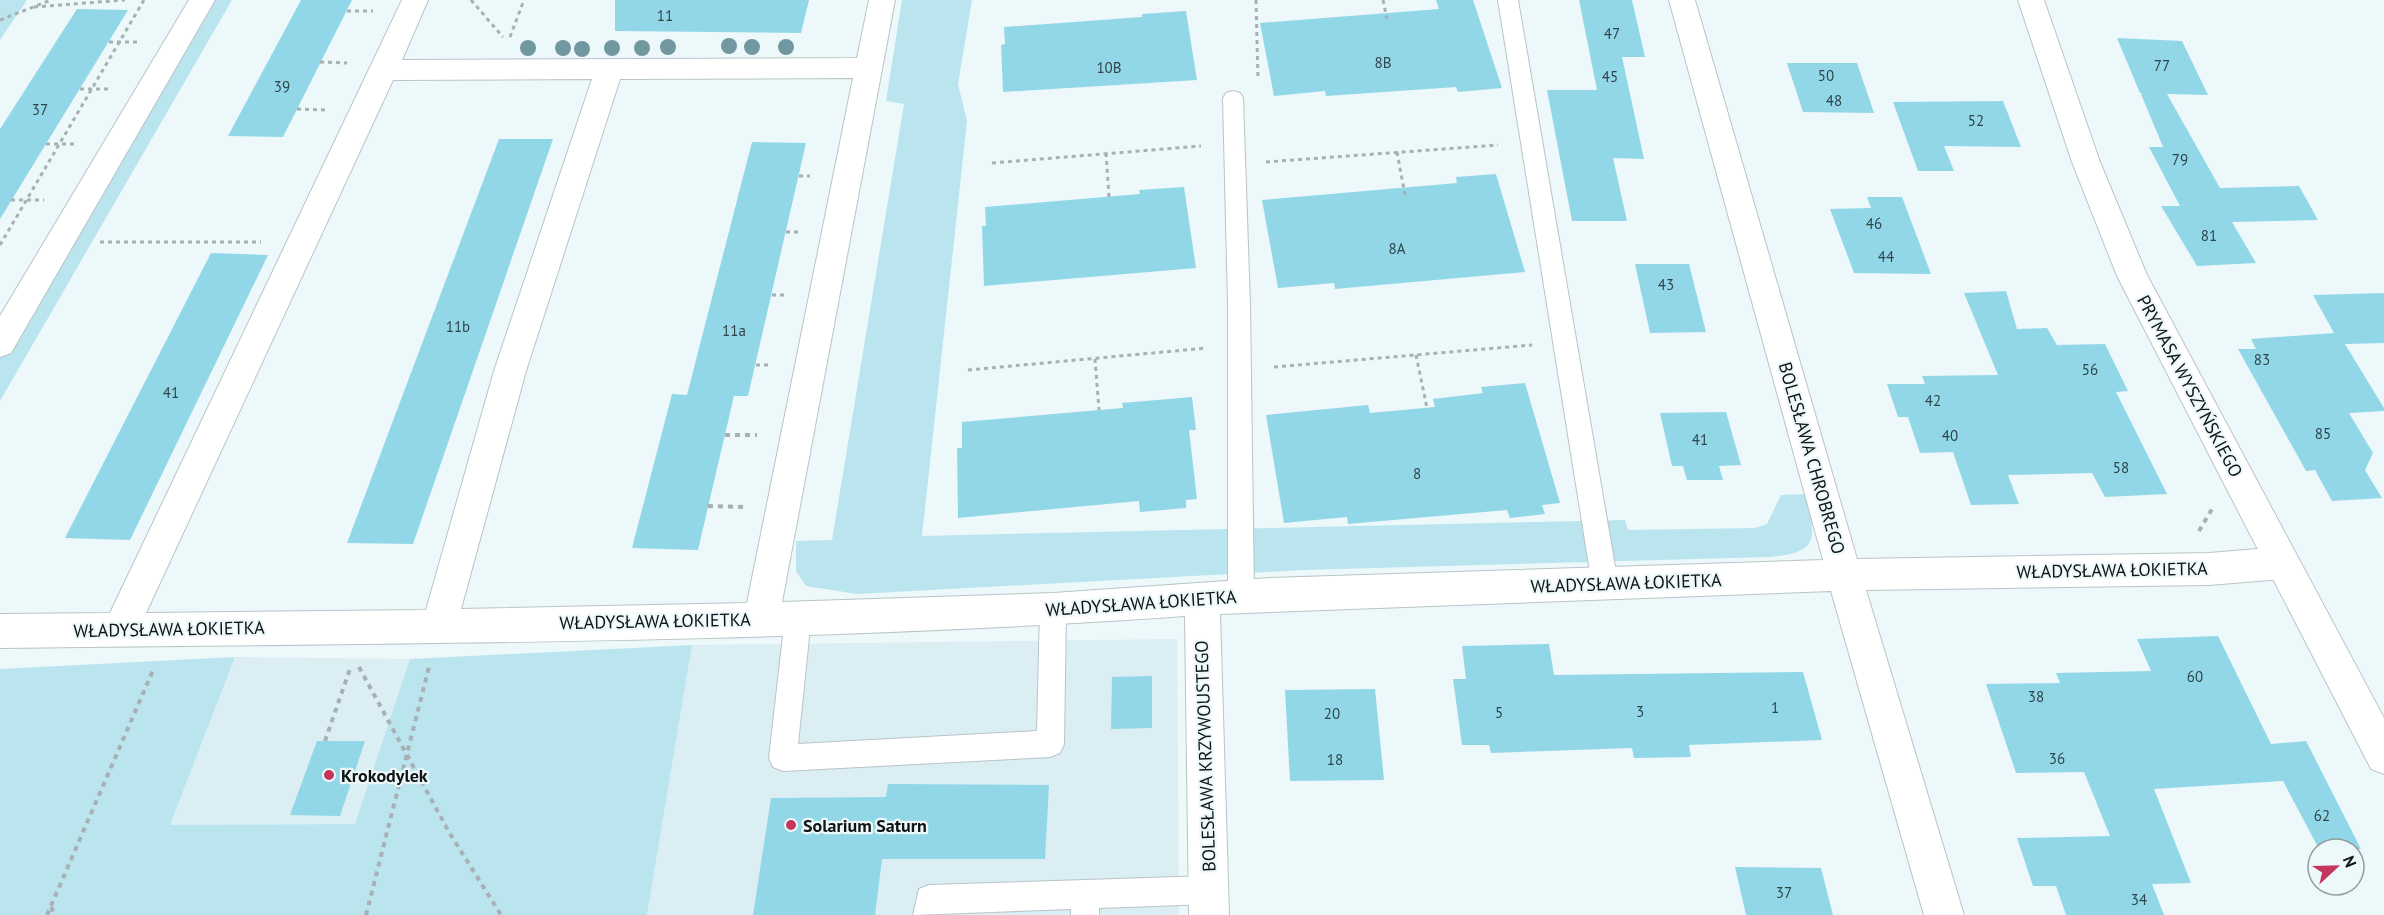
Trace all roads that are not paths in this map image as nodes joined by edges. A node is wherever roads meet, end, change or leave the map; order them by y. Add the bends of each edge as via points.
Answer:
1 (202, 0) edge
2 (415, 0) edge
3 (882, 0) edge
4 (1508, 0) edge
5 (1682, 0) edge
6 (2031, 0) edge
7 (870, 68) junction
8 (384, 70) junction
9 (609, 70) junction
10 (1233, 98) dead end
11 (0, 344) edge
12 (2281, 563) junction
13 (1845, 575) junction
14 (1605, 584) junction
15 (1241, 596) junction
16 (1202, 598) junction
17 (1053, 609) junction
18 (798, 618) junction
19 (761, 619) junction
20 (122, 629) junction
21 (0, 631) edge
22 (435, 641) junction
23 (2384, 756) edge
24 (1209, 902) edge
25 (1085, 904) edge
26 (927, 915) edge
27 (1944, 915) edge

1 - 11 street
2 - 8 street
3 - 7 street
4 - 14 lane
5 - 13 street, BOLESŁAWA CHROBREGO
6 - 12 street, PRYMASA WYSZYŃSKIEGO via 2086,162 2132,276
7 - 9 street
7 - 19 street
8 - 9 street
8 - 20 street
9 - 22 street via 510,370
10 - 15 lane
12 - 13 street, WŁADYSŁAWA ŁOKIETKA via 2209,568
12 - 23 street, PRYMASA WYSZYŃSKIEGO
13 - 14 street, WŁADYSŁAWA ŁOKIETKA
13 - 27 street, BOLESŁAWA CHROBREGO
14 - 15 street, WŁADYSŁAWA ŁOKIETKA
15 - 16 street, WŁADYSŁAWA ŁOKIETKA
16 - 17 street, WŁADYSŁAWA ŁOKIETKA
16 - 24 street, BOLESŁAWA KRZYWOUSTEGO
17 - 18 street, WŁADYSŁAWA ŁOKIETKA
17 - 18 lane via 1050,744 783,758
18 - 19 street, WŁADYSŁAWA ŁOKIETKA
19 - 22 street, WŁADYSŁAWA ŁOKIETKA
20 - 21 street, WŁADYSŁAWA ŁOKIETKA
20 - 22 street, WŁADYSŁAWA ŁOKIETKA
24 - 25 lane
25 - 26 lane via 929,899

